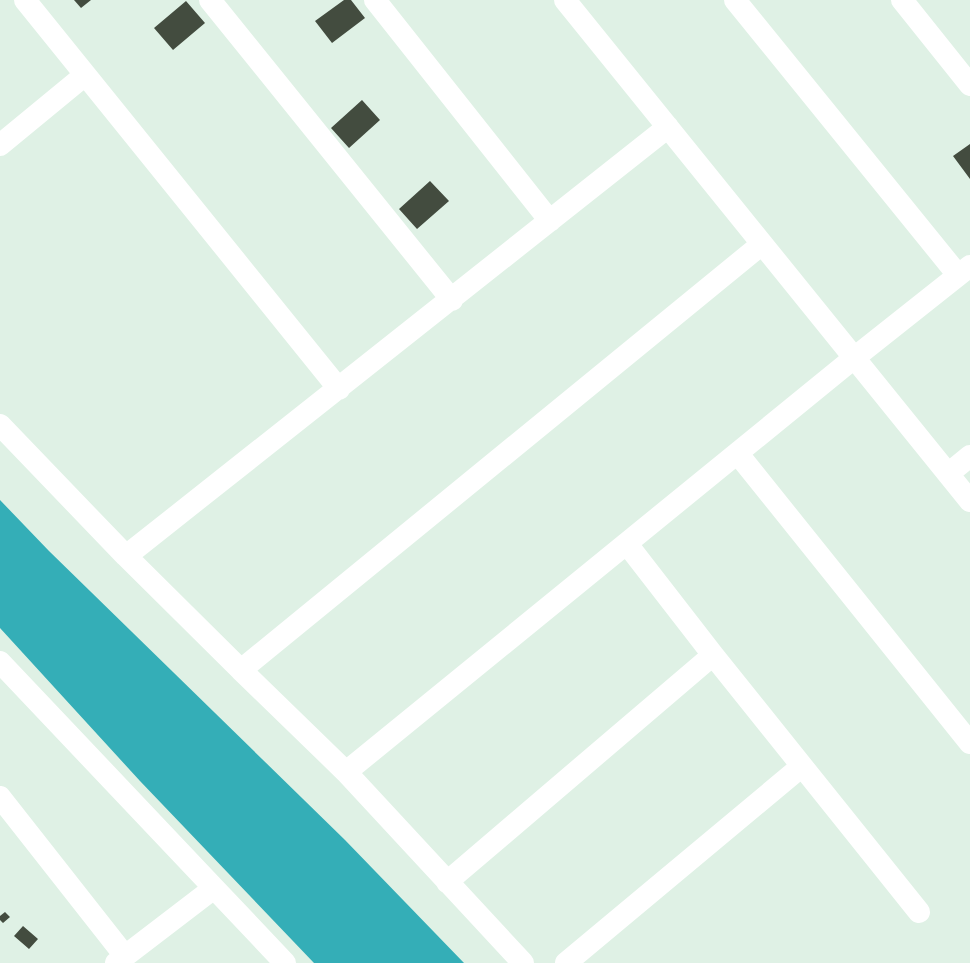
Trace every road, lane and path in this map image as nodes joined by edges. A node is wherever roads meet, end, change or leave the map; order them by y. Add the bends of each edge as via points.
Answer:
1 (25, 0) edge
2 (210, 0) edge
3 (375, 0) edge
4 (565, 0) edge
5 (735, 0) edge
6 (902, 0) edge
7 (85, 75) junction
8 (970, 85) edge
9 (668, 127) junction
10 (0, 145) edge
11 (550, 222) junction
12 (762, 244) junction
13 (964, 270) edge
14 (452, 300) junction
15 (854, 358) junction
16 (339, 389) junction
17 (0, 425) edge
18 (738, 454) junction
19 (970, 456) edge
20 (948, 474) junction
21 (970, 501) edge
22 (627, 544) junction
23 (126, 556) junction
24 (713, 655) junction
25 (0, 662) edge
26 (241, 670) junction
27 (970, 743) edge
28 (802, 766) junction
29 (346, 772) junction
30 (0, 797) edge
31 (447, 882) junction
32 (214, 888) junction
33 (919, 912) dead end
34 (120, 959) edge
35 (285, 963) edge
36 (523, 963) edge
37 (566, 963) edge

1 - 7 street
2 - 14 street
3 - 11 street
4 - 9 street
5 - 13 street
6 - 8 street
7 - 10 street
7 - 16 street
9 - 11 street
9 - 12 street
11 - 14 street
12 - 15 street
12 - 26 street
13 - 15 street
14 - 16 street
15 - 18 street
15 - 20 street
16 - 23 street
17 - 23 street
18 - 22 street
18 - 27 street
19 - 20 street
20 - 21 street
22 - 24 street
22 - 29 street
23 - 26 street
24 - 28 street
24 - 31 street
25 - 32 street
26 - 29 street
28 - 33 street
28 - 37 street
29 - 31 street
30 - 34 street
31 - 36 street
32 - 34 street
32 - 35 street

